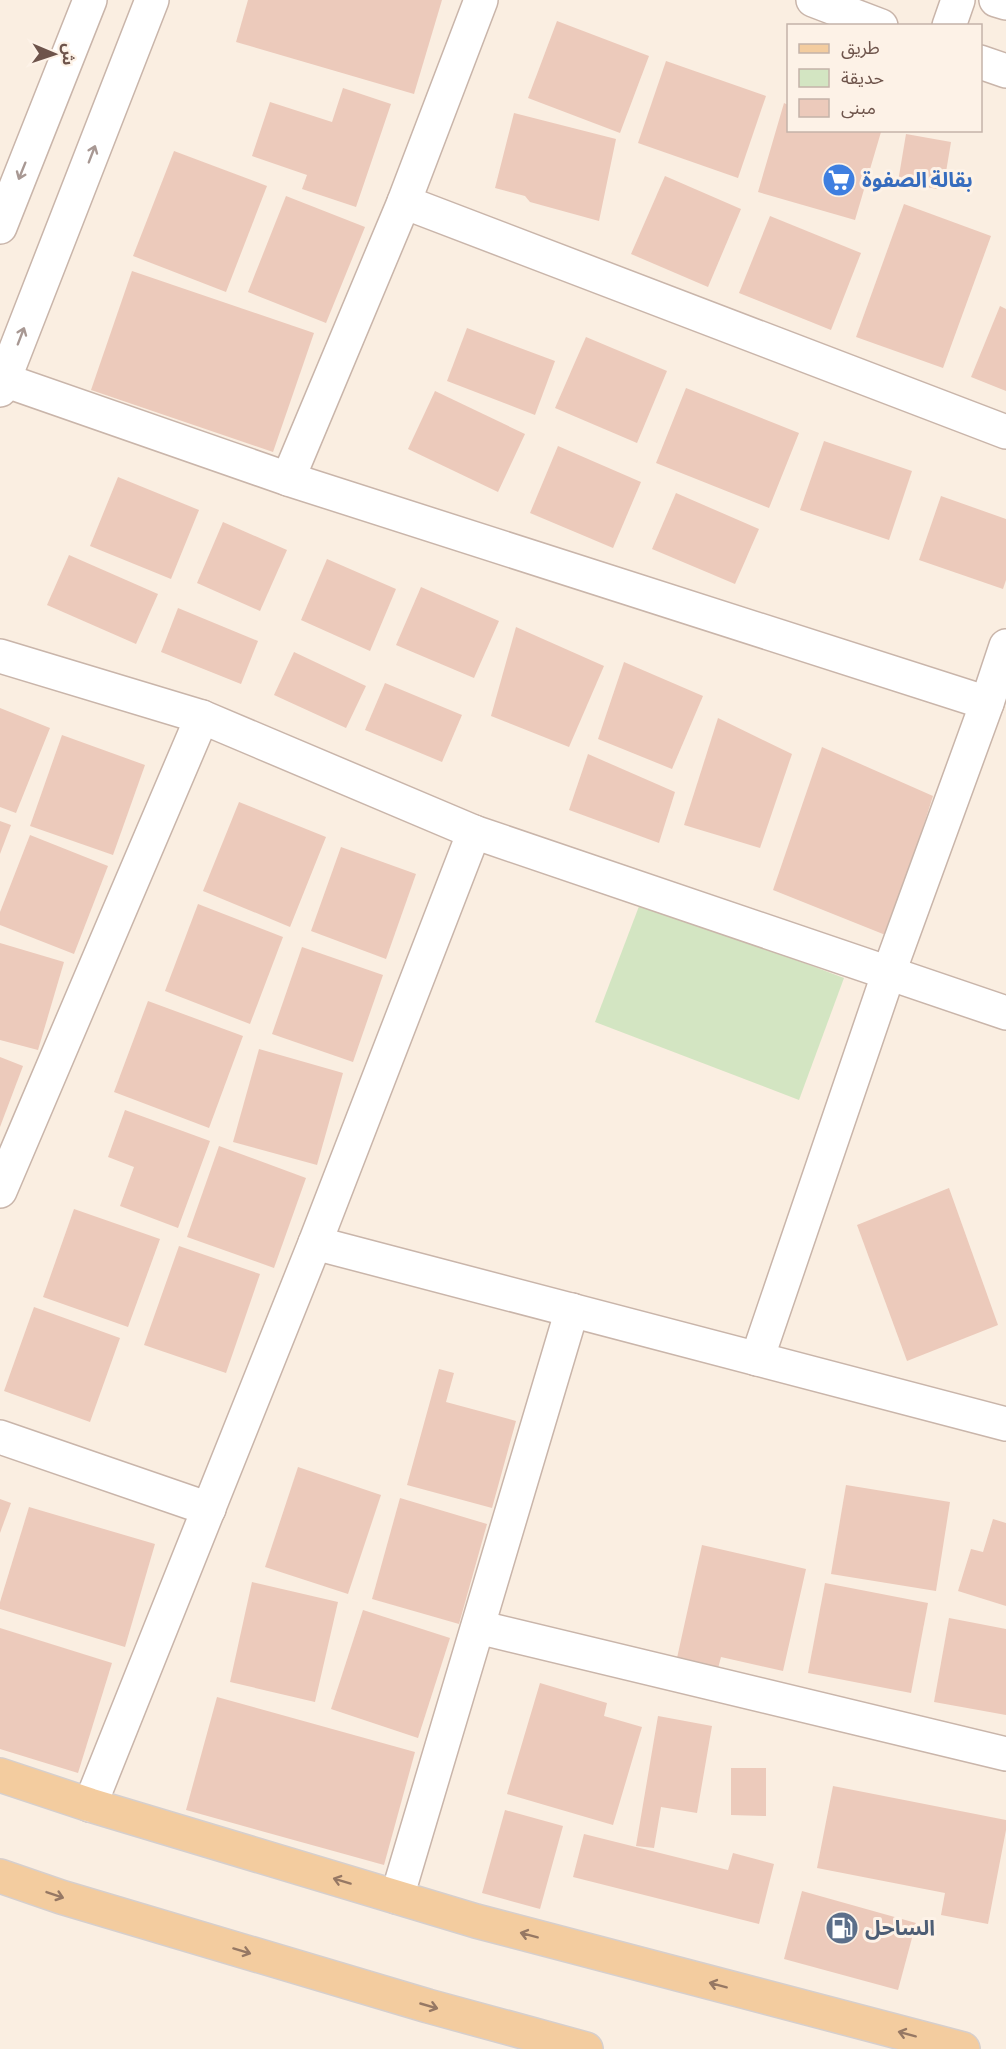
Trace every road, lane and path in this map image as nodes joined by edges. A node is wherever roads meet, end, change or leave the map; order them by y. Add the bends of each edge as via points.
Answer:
1 (90, 0) edge
2 (152, 0) edge
3 (482, 0) edge
4 (813, 0) edge
5 (958, 0) edge
6 (996, 0) edge
7 (1006, 3) edge
8 (876, 24) edge
9 (950, 24) edge
10 (404, 202) junction
11 (0, 227) edge
12 (2, 385) edge
13 (1006, 432) edge
14 (288, 479) junction
15 (1006, 645) edge
16 (0, 656) edge
17 (987, 703) junction
18 (202, 717) junction
19 (474, 832) junction
20 (889, 972) junction
21 (1006, 1013) edge
22 (0, 1191) edge
23 (315, 1243) junction
24 (572, 1310) junction
25 (757, 1359) junction
26 (1006, 1424) edge
27 (0, 1437) edge
28 (209, 1509) junction
29 (478, 1627) junction
30 (1006, 1754) edge
31 (0, 1775) edge
32 (90, 1805) junction
33 (0, 1876) edge
34 (397, 1897) junction
35 (586, 2049) edge
36 (963, 2049) edge

1 -> 11 street
12 -> 2 street
3 - 10 street
4 - 8 street
5 - 9 street
6 - 7 street
10 - 13 street
10 - 14 street
12 - 14 street
14 - 17 street
15 - 17 street
16 - 18 street
17 - 20 street
18 - 19 street
18 - 22 street
19 - 20 street
19 - 23 street
20 - 21 street
20 - 25 street
23 - 24 street
23 - 28 street
24 - 25 street
24 - 29 street
25 - 26 street
27 - 28 street
28 - 32 street
29 - 30 street
29 - 34 street
31 - 32 main road
34 -> 32 main road
33 -> 35 main road via 428,2006
36 -> 34 main road

